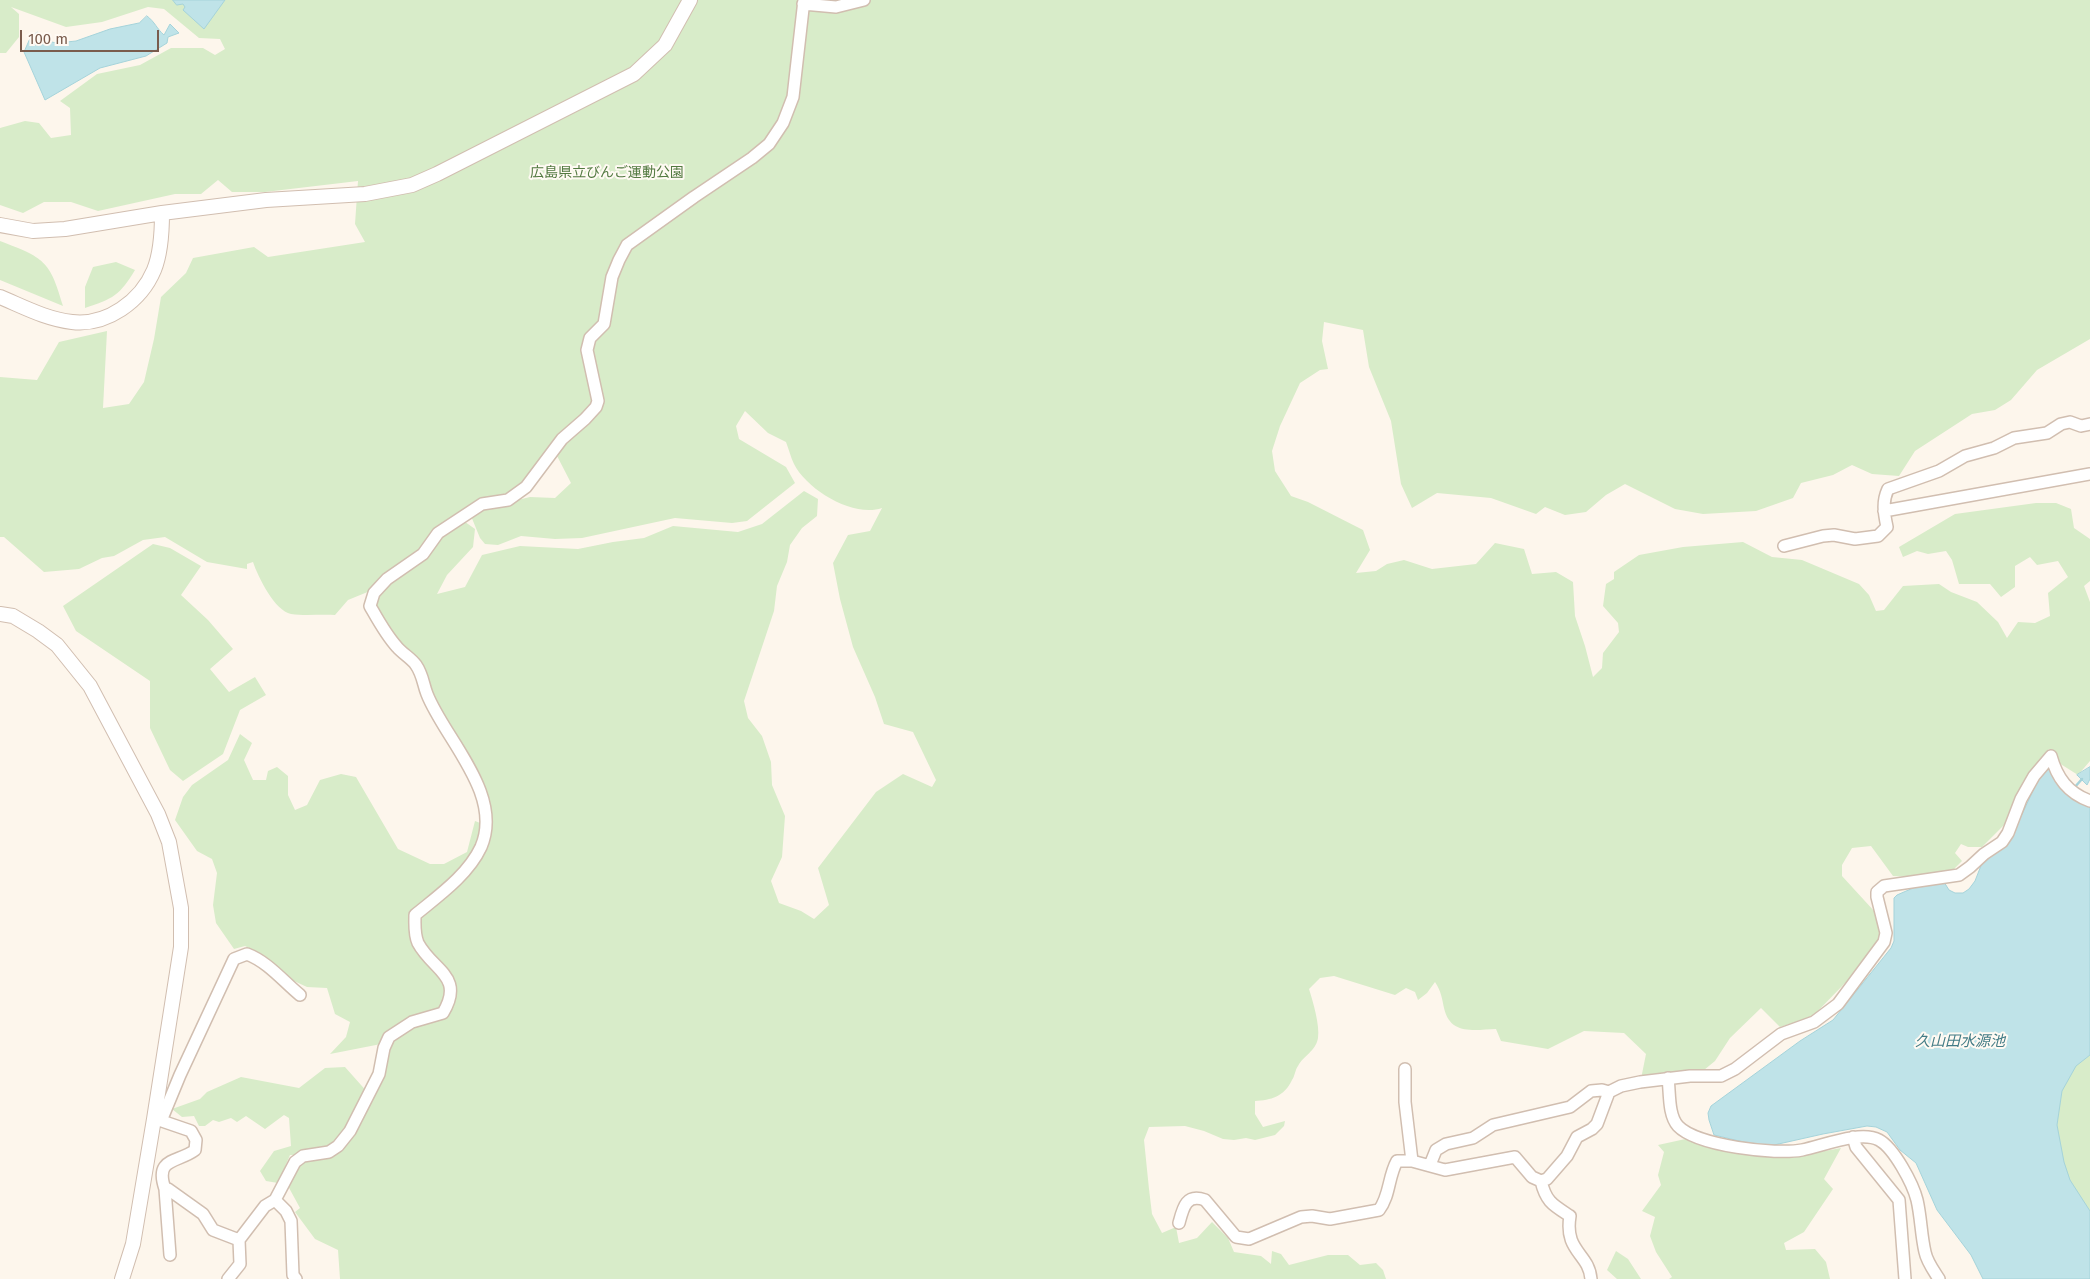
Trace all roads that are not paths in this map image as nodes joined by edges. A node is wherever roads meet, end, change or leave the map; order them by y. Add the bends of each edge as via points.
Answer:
1 (690, 0) edge
2 (864, 0) edge
3 (804, 2) edge
4 (162, 213) junction
5 (0, 225) edge
6 (0, 297) edge
7 (2090, 424) edge
8 (2090, 474) edge
9 (1884, 511) junction
10 (1784, 546) dead end
11 (0, 614) edge
12 (2090, 801) edge
13 (300, 995) dead end
14 (1405, 1069) dead end
15 (1668, 1078) junction
16 (1609, 1092) junction
17 (158, 1120) junction
18 (1853, 1137) junction
19 (1412, 1161) junction
20 (1430, 1165) junction
21 (1541, 1181) junction
22 (165, 1189) junction
23 (276, 1200) junction
24 (1179, 1223) dead end
25 (239, 1240) junction
26 (170, 1255) dead end
27 (122, 1279) edge
28 (228, 1279) edge
29 (296, 1279) edge
30 (1591, 1279) edge
31 (1905, 1279) edge
32 (1939, 1279) edge

1 - 4 street via 665,45 634,74 412,185 365,194 266,200
2 - 3 street via 836,6
3 - 23 street via 793,97 769,144 627,245 619,260 612,277 604,324 590,338 587,350 596,385 596,407 562,438 526,487 508,500 482,504 460,517 438,533 423,554 387,578 374,593 370,606 379,623 422,674 427,694 476,778 486,825 480,847 465,869 415,915 418,943 449,980 452,990 449,1003 443,1013 412,1022 390,1037 384,1048 380,1074 350,1131 329,1152 303,1156 295,1162
4 - 5 street via 33,232
4 - 6 street via 162,233 155,268 135,298 120,311 106,318 75,322 50,318
7 - 9 street via 2081,426 2070,422 2047,433 2014,438 1965,456 1940,471 1888,488
8 - 9 street
9 - 10 street via 1887,527 1878,536 1855,539 1823,536
11 - 17 street via 13,616 56,645 90,686 158,814 169,842 181,908 181,947
12 - 15 street via 2068,789 2051,756 2021,798 2002,842 1959,875 1884,886 1877,892 1886,933 1884,942 1830,1012 1814,1022 1781,1034 1735,1070 1720,1076
13 - 17 street via 261,959 247,954 234,958
14 - 19 street via 1405,1102
15 - 16 street via 1621,1086
15 - 18 street via 1672,1116 1678,1126 1718,1143 1773,1152 1798,1151
16 - 20 street via 1591,1091 1570,1107 1493,1124 1473,1138 1446,1144 1436,1150
16 - 21 street via 1597,1124 1577,1137 1567,1156
17 - 22 street via 192,1131 196,1140 195,1150 170,1160 163,1167 161,1179
17 - 27 street via 133,1244
18 - 31 street via 1856,1147 1899,1200
18 - 32 street via 1879,1140 1888,1147 1901,1167 1917,1199 1925,1254
19 - 20 street
19 - 24 street via 1397,1161 1392,1169 1385,1203 1379,1210 1330,1219 1301,1217 1242,1239 1236,1237 1205,1200 1197,1197 1183,1207
20 - 21 street via 1445,1170 1515,1157 1532,1177
21 - 30 street via 1550,1203 1570,1216 1571,1241 1591,1272
22 - 25 street via 203,1214 213,1230
22 - 26 street
23 - 25 street via 265,1206
23 - 29 street via 292,1221 293,1274
25 - 28 street via 240,1264

